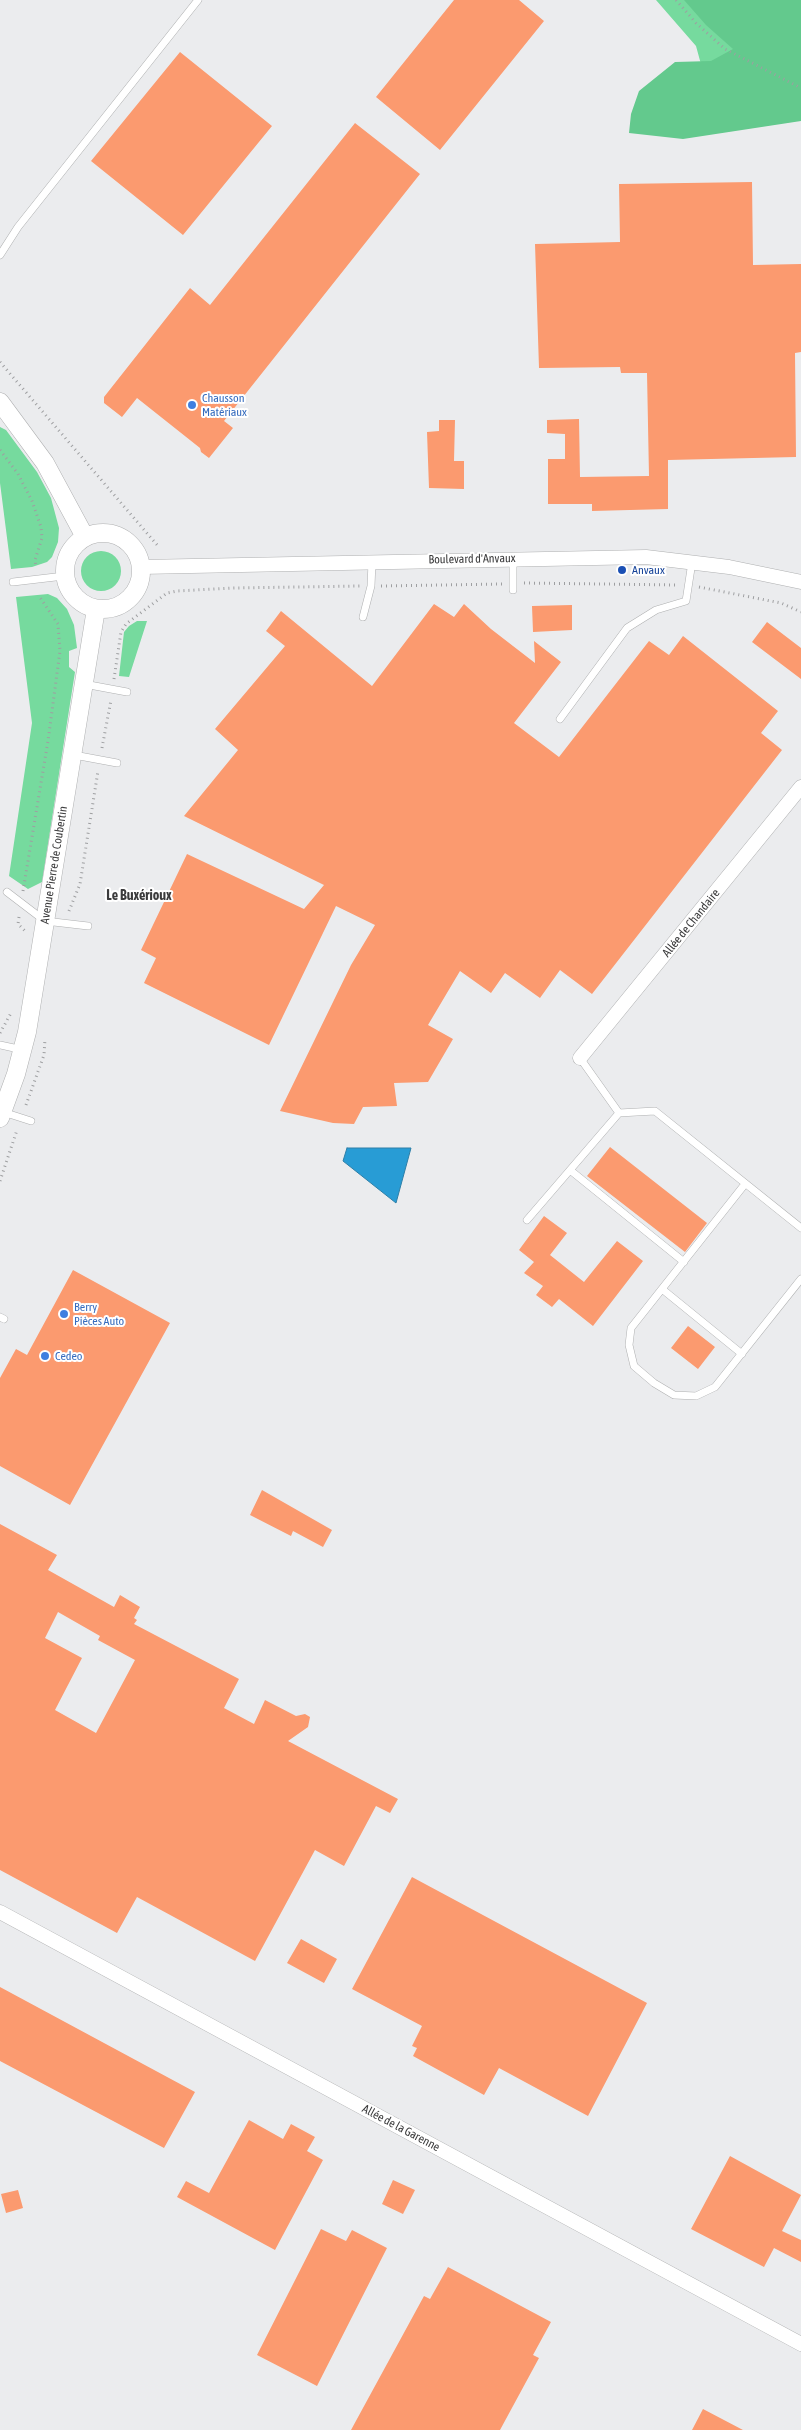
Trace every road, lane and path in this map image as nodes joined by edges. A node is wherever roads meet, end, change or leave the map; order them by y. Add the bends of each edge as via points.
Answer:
1 (198, 0) edge
2 (676, 0) edge
3 (801, 88) edge
4 (0, 256) edge
5 (0, 362) edge
6 (0, 402) edge
7 (0, 450) edge
8 (85, 537) junction
9 (158, 546) dead end
10 (513, 559) junction
11 (372, 561) junction
12 (692, 562) junction
13 (36, 567) dead end
14 (141, 567) junction
15 (64, 576) junction
16 (13, 582) dead end
17 (801, 582) edge
18 (689, 585) junction
19 (371, 586) junction
20 (513, 587) junction
21 (39, 596) dead end
22 (96, 609) junction
23 (801, 612) edge
24 (363, 617) dead end
25 (84, 684) junction
26 (113, 690) junction
27 (127, 692) dead end
28 (560, 720) dead end
29 (71, 754) junction
30 (100, 760) junction
31 (117, 763) dead end
32 (801, 787) edge
33 (7, 892) dead end
34 (21, 903) junction
35 (45, 921) junction
36 (64, 922) junction
37 (88, 926) dead end
38 (26, 940) dead end
39 (13, 1008) dead end
40 (0, 1033) edge
41 (45, 1035) dead end
42 (0, 1045) edge
43 (23, 1050) junction
44 (580, 1058) joint
45 (619, 1113) junction
46 (1, 1114) edge
47 (21, 1118) junction
48 (31, 1121) dead end
49 (570, 1170) junction
50 (0, 1181) edge
51 (745, 1184) junction
52 (527, 1220) dead end
53 (801, 1228) edge
54 (684, 1262) junction
55 (801, 1279) edge
56 (662, 1289) junction
57 (742, 1354) junction
58 (0, 1912) edge
59 (801, 2344) edge

1 - 4 lane via 18,227
2 - 3 path via 725,49
5 - 9 path
6 - 8 street via 44,463
7 - 13 path via 18,474 41,527
8 - 14 street via 109,533 121,537 138,555
8 - 15 street via 68,553
10 - 11 street, Boulevard d'Anvaux
10 - 12 street, Boulevard d'Anvaux via 646,557
10 - 20 lane
11 - 14 street, Boulevard d'Anvaux
11 - 19 lane
12 - 17 street, Boulevard d'Anvaux via 729,566
12 - 18 lane
14 - 22 street via 137,590 129,599 120,606
15 - 16 lane
15 - 22 street via 75,598
18 - 20 path
18 - 23 path via 781,603
18 - 28 lane via 686,601 656,610 627,628
19 - 20 path
19 - 24 lane
19 - 26 path via 234,588 167,593 126,624 121,632
21 - 34 path via 58,624 60,651
22 - 25 street, Avenue Pierre de Coubertin
25 - 26 lane
25 - 29 street, Avenue Pierre de Coubertin
26 - 27 lane
26 - 30 path
29 - 30 lane
29 - 35 street, Avenue Pierre de Coubertin
30 - 31 lane
30 - 36 path via 80,884
32 - 44 street, Allée de Chandaire
33 - 34 lane
34 - 35 lane
34 - 38 path via 18,924 27,933
35 - 36 lane
35 - 43 street, Avenue Pierre de Coubertin
36 - 37 lane
39 - 40 path
41 - 47 path via 44,1056
42 - 43 lane
43 - 46 street, Avenue Pierre de Coubertin
44 - 45 lane
45 - 49 lane
45 - 51 lane via 654,1111
46 - 47 lane
47 - 48 lane
47 - 50 path
49 - 52 lane
49 - 54 lane
51 - 53 lane
51 - 54 lane
54 - 56 lane
55 - 57 lane
56 - 57 lane
56 - 57 lane via 631,1328 629,1345 634,1366 654,1383 674,1395 696,1396 715,1387
58 - 59 street, Allée de la Garenne

